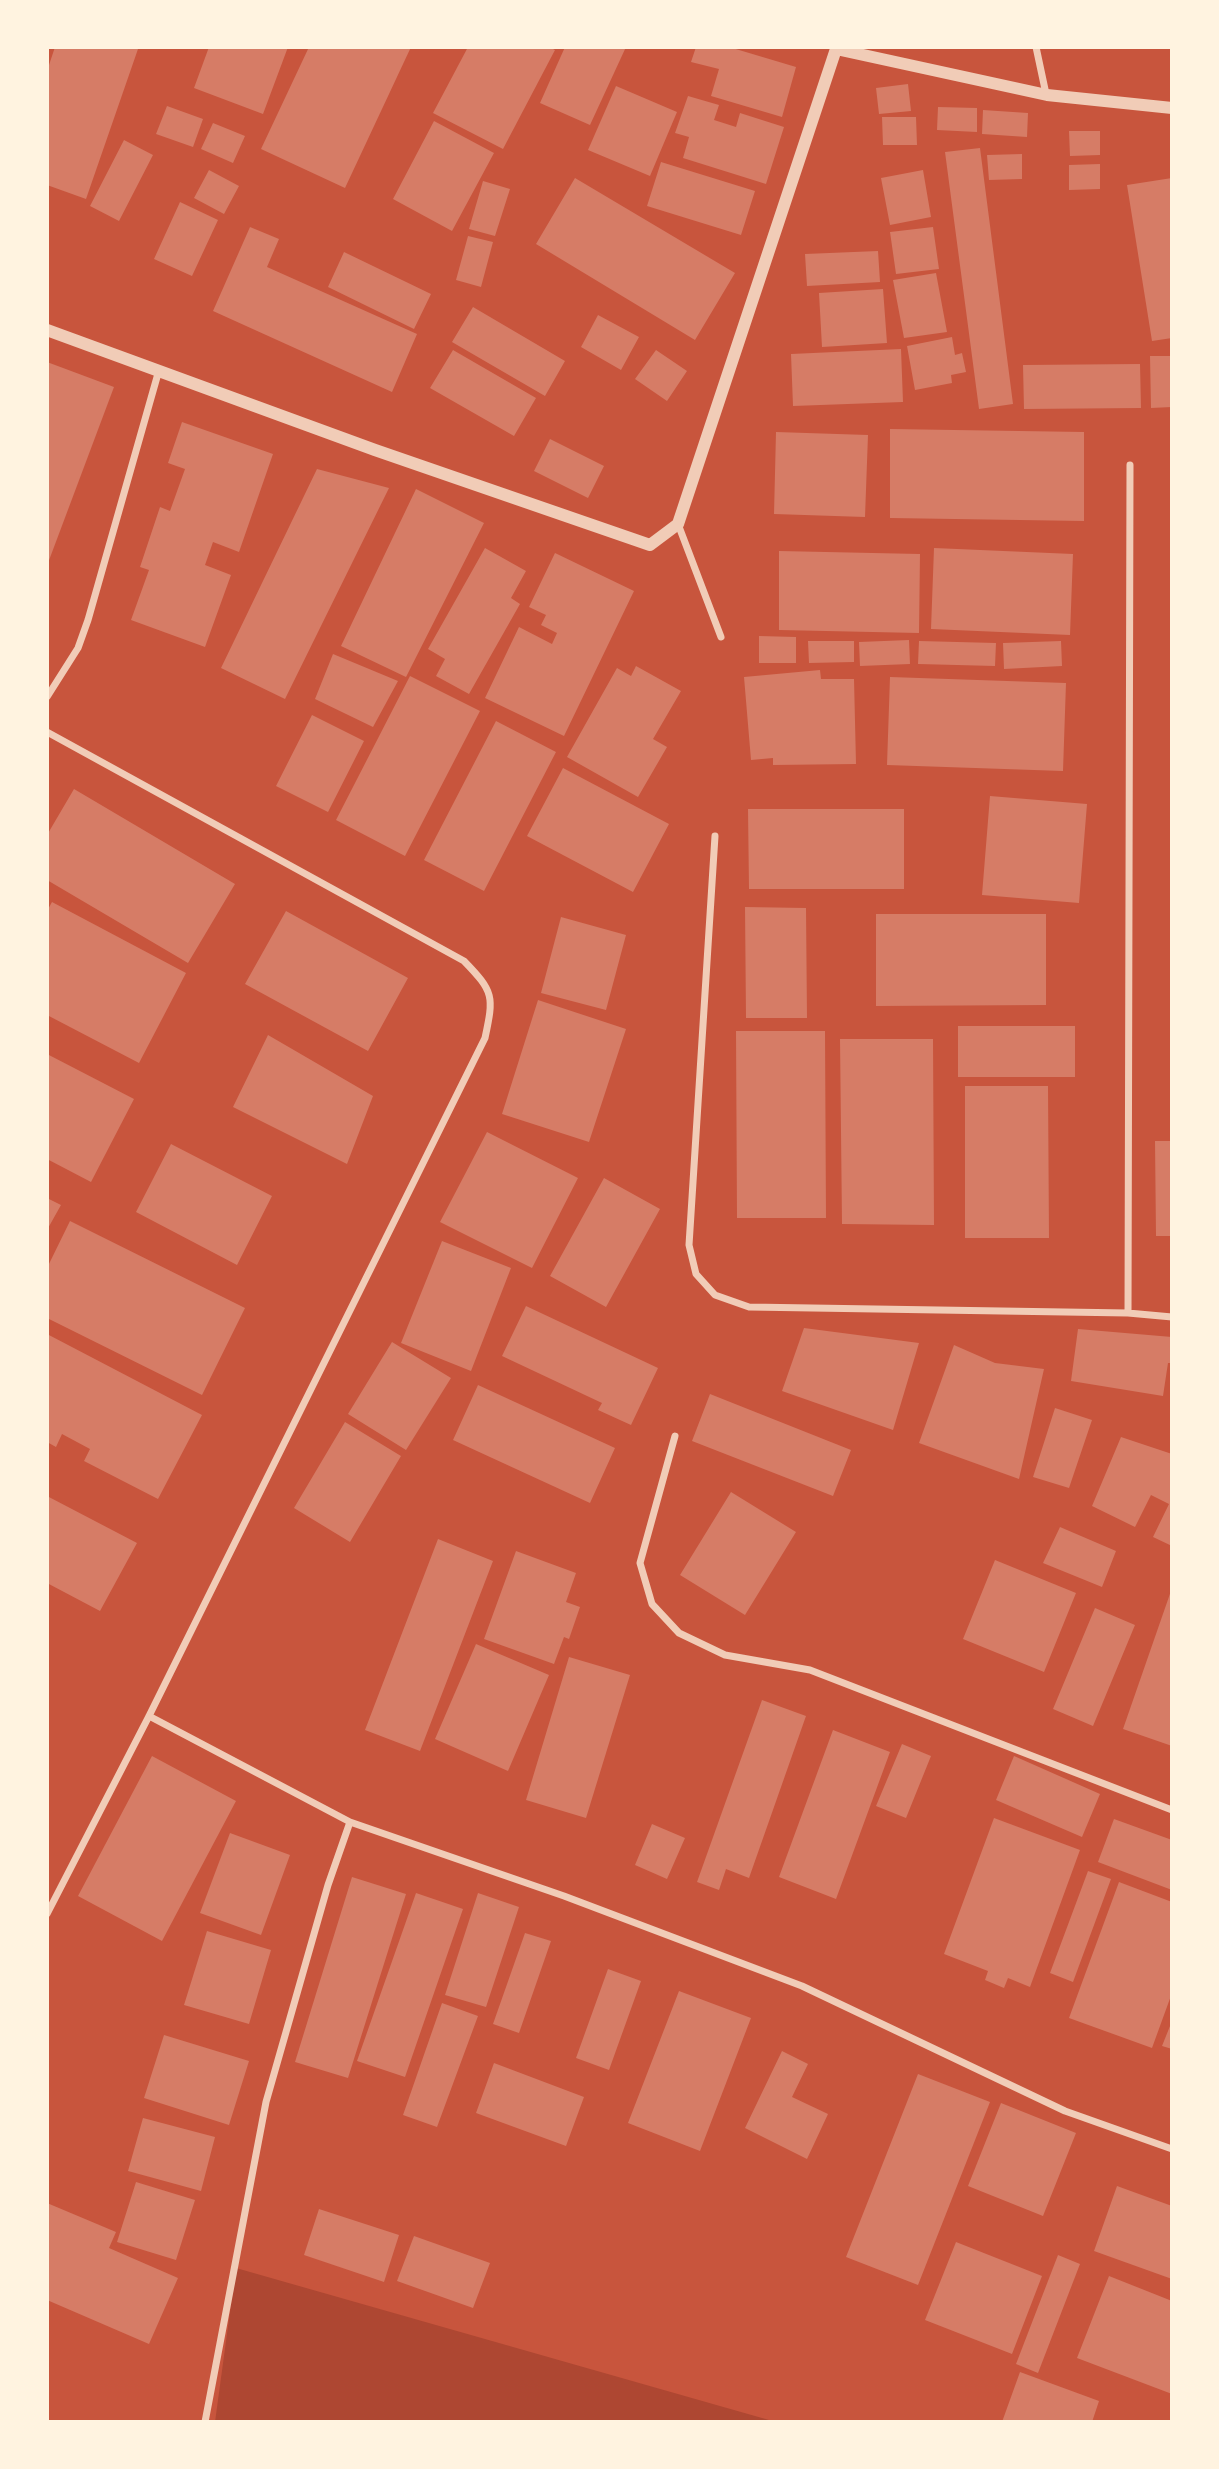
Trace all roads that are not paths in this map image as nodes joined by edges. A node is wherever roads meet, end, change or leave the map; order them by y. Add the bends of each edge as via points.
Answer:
1 (1036, 47) edge
2 (831, 48) edge
3 (1047, 95) junction
4 (1172, 108) edge
5 (47, 330) edge
6 (159, 370) junction
7 (1130, 465) dead end
8 (678, 524) junction
9 (722, 637) dead end
10 (47, 697) edge
11 (47, 732) edge
12 (715, 836) dead end
13 (1128, 1313) junction
14 (1172, 1317) edge
15 (675, 1436) dead end
16 (149, 1716) junction
17 (1172, 1810) edge
18 (350, 1822) junction
19 (47, 1914) edge
20 (1172, 2149) edge
21 (205, 2422) edge

1 - 3 street
2 - 3 street
2 - 8 street
3 - 4 street
5 - 6 street
6 - 8 street via 650,545
6 - 10 street via 88,620 78,649
7 - 13 street
8 - 9 street
11 - 16 street via 464,961 485,983 492,1007 485,1038
12 - 13 street via 689,1245 696,1274 715,1295 749,1307
13 - 14 street
15 - 17 street via 640,1563 652,1604 679,1633 725,1655 810,1670
16 - 18 street
16 - 19 street
18 - 20 street via 802,1986 1065,2111
18 - 21 street via 266,2102

